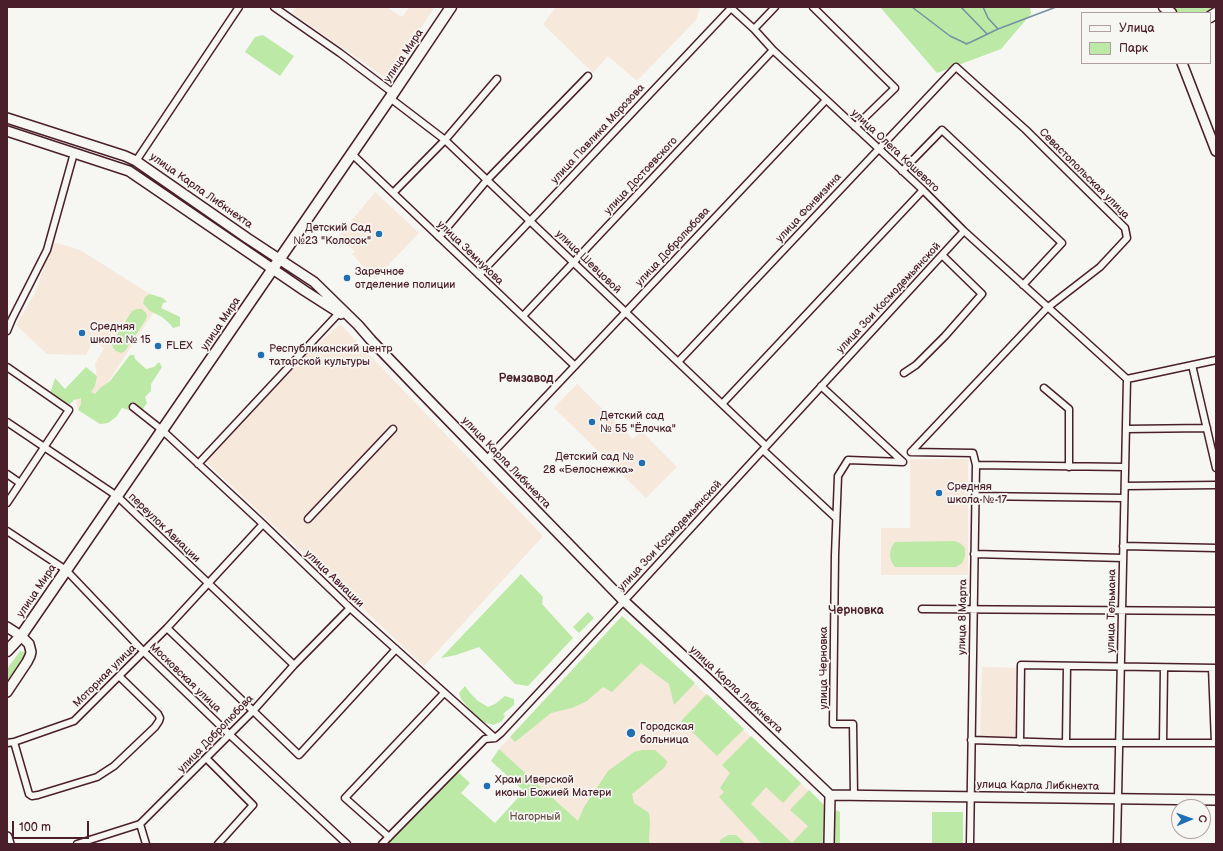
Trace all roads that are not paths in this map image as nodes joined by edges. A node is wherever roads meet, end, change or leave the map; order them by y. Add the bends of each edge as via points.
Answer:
1 (239, 7) edge
2 (274, 7) edge
3 (451, 7) edge
4 (775, 7) edge
5 (813, 7) edge
6 (731, 8) edge
7 (754, 29) junction
8 (773, 50) junction
9 (1184, 66) edge
10 (956, 67) joint
11 (588, 76) dead end
12 (497, 79) dead end
13 (392, 96) junction
14 (826, 100) junction
15 (7, 118) edge
16 (855, 127) junction
17 (7, 131) edge
18 (78, 140) junction
19 (444, 140) junction
20 (879, 149) junction
21 (1216, 151) edge
22 (74, 153) junction
23 (352, 154) junction
24 (136, 161) junction
25 (902, 171) junction
26 (487, 180) junction
27 (923, 190) junction
28 (393, 193) junction
29 (530, 221) junction
30 (964, 231) junction
31 (440, 237) junction
32 (942, 255) junction
33 (280, 259) junction
34 (574, 263) junction
35 (273, 269) junction
36 (479, 275) junction
37 (1024, 285) junction
38 (1047, 308) junction
39 (339, 312) junction
40 (626, 312) junction
41 (523, 316) junction
42 (358, 325) junction
43 (7, 331) edge
44 (1216, 360) edge
45 (678, 362) junction
46 (1192, 365) junction
47 (575, 366) junction
48 (7, 367) edge
49 (904, 373) dead end
50 (1127, 379) junction
51 (821, 386) junction
52 (1044, 388) dead end
53 (722, 404) junction
54 (133, 406) dead end
55 (7, 422) edge
56 (1207, 428) junction
57 (393, 429) dead end
58 (1126, 429) junction
59 (162, 430) junction
60 (44, 447) junction
61 (764, 448) junction
62 (486, 460) junction
63 (198, 464) junction
64 (976, 465) junction
65 (1069, 467) junction
66 (1125, 467) junction
67 (1216, 468) edge
68 (7, 474) edge
69 (20, 483) junction
70 (1216, 485) edge
71 (1125, 486) junction
72 (117, 496) junction
73 (975, 496) junction
74 (1124, 498) junction
75 (7, 503) edge
76 (836, 518) junction
77 (308, 519) dead end
78 (263, 524) junction
79 (7, 531) edge
80 (1123, 546) junction
81 (1216, 548) edge
82 (974, 554) junction
83 (1123, 558) junction
84 (66, 570) junction
85 (207, 583) junction
86 (624, 602) junction
87 (350, 608) junction
88 (922, 609) dead end
89 (973, 609) junction
90 (1122, 610) junction
91 (1216, 611) edge
92 (7, 627) edge
93 (167, 628) junction
94 (21, 636) junction
95 (396, 649) junction
96 (7, 651) edge
97 (144, 652) junction
98 (294, 665) junction
99 (1067, 666) junction
100 (1121, 667) junction
101 (1164, 668) junction
102 (1214, 668) edge
103 (119, 676) junction
104 (7, 692) edge
105 (444, 693) junction
106 (253, 711) junction
107 (230, 735) junction
108 (495, 738) junction
109 (971, 740) junction
110 (14, 742) junction
111 (1020, 742) junction
112 (7, 743) edge
113 (1066, 743) junction
114 (1119, 743) junction
115 (1163, 743) junction
116 (1216, 743) edge
117 (207, 759) junction
118 (830, 795) junction
119 (854, 796) junction
120 (970, 797) junction
121 (1118, 799) junction
122 (1216, 800) edge
123 (140, 824) junction
124 (7, 837) edge
125 (389, 837) junction
126 (9, 844) edge
127 (77, 844) edge
128 (146, 844) edge
129 (218, 844) edge
130 (347, 844) edge
131 (382, 844) edge
132 (829, 844) edge
133 (970, 844) edge
134 (1117, 844) edge

1 - 24 street
2 - 13 street, улица Шевцовой via 340,53
3 - 13 main road, улица Мира
4 - 7 street
5 - 16 street via 895,88
6 - 7 street, улица Олега Кошевого
6 - 29 street, улица Павлика Морозова
7 - 8 street, улица Олега Кошевого
8 - 14 street, улица Олега Кошевого
8 - 34 street, улица Достоевского
9 - 21 main road
10 - 20 street, улица Фонвизина
10 - 38 street, Севастопольская улица via 1026,130 1125,228 1127,238 1100,267
11 - 26 street
12 - 19 street
13 - 19 street, улица Шевцовой
13 - 23 main road, улица Мира
14 - 16 street, улица Олега Кошевого
14 - 40 street, улица Добролюбова
15 - 18 main road, улица Карла Либкнехта
16 - 20 street, улица Олега Кошевого
17 - 22 main road, улица Карла Либкнехта
18 - 22 main road
18 - 24 main road, улица Карла Либкнехта
19 - 26 street, улица Шевцовой
19 - 28 street
20 - 25 street, улица Олега Кошевого
20 - 45 street, улица Фонвизина
22 - 35 main road, улица Карла Либкнехта via 129,171
22 - 43 street via 47,250
23 - 28 street, улица Земнухова
23 - 33 main road, улица Мира
24 - 33 main road, улица Карла Либкнехта
25 - 27 street, улица Олега Кошевого
25 - 37 street via 942,130 948,135 1062,243
26 - 29 street, улица Шевцовой
26 - 31 street
27 - 30 street, улица Олега Кошевого
27 - 53 street
28 - 31 street, улица Земнухова
29 - 34 street, улица Шевцовой
29 - 36 street, улица Павлика Морозова
30 - 32 street, улица Зои Космодемьянской
30 - 37 street, улица Олега Кошевого
31 - 36 street, улица Земнухова
32 - 49 street via 982,294 940,341
32 - 51 street, улица Зои Космодемьянской
33 - 35 main road, улица Мира
33 - 42 main road, улица Карла Либкнехта via 314,282
34 - 40 street, улица Шевцовой
34 - 41 street, улица Достоевского
35 - 39 main road, улица Карла Либкнехта
35 - 59 main road, улица Мира
36 - 41 street, улица Земнухова
37 - 38 street, улица Олега Кошевого
38 - 50 street, улица Олега Кошевого
38 - 64 street, Севастопольская улица via 911,452 973,453
39 - 42 main road, улица Карла Либкнехта
39 - 63 street
40 - 45 street, улица Шевцовой
40 - 47 street, улица Добролюбова
41 - 47 street, улица Земнухова
42 - 62 main road, улица Карла Либкнехта
44 - 46 street
45 - 53 street, улица Шевцовой
46 - 50 street
46 - 56 street
47 - 62 street, улица Добролюбова
48 - 60 street via 70,410
50 - 58 street, улица Тельмана
51 - 61 street, улица Зои Космодемьянской
51 - 76 street, улица Черновка via 903,462 848,460 838,476
52 - 65 street via 1069,410
53 - 61 street, улица Шевцовой
54 - 59 street, улица Авиации
55 - 60 street, переулок Авиации
56 - 58 street
56 - 67 street
57 - 77 street
58 - 66 street, улица Тельмана
59 - 63 street, улица Авиации
59 - 72 main road, улица Мира
60 - 69 street
60 - 72 street, переулок Авиации
61 - 76 street, улица Шевцовой
61 - 86 street, улица Зои Космодемьянской
62 - 86 main road, улица Карла Либкнехта
63 - 78 street, улица Авиации
64 - 65 street
64 - 73 street, улица 8 Марта
65 - 66 street
66 - 71 street, улица Тельмана
68 - 69 street
69 - 75 street
70 - 71 street
71 - 74 street, улица Тельмана
72 - 84 main road, улица Мира
72 - 85 street, переулок Авиации
73 - 74 street
73 - 82 street, улица 8 Марта
74 - 80 street, улица Тельмана
76 - 119 street, улица Черновка via 833,724 853,724
78 - 85 street, Моторная улица
78 - 87 street, улица Авиации
79 - 84 street, Московская улица
80 - 81 street
80 - 83 street, улица Тельмана
82 - 83 street
82 - 89 street, улица 8 Марта
83 - 90 street, улица Тельмана
84 - 94 main road, улица Мира
84 - 97 street, Московская улица
85 - 93 street, Моторная улица
85 - 98 street, переулок Авиации
86 - 108 street, улица Зои Космодемьянской
86 - 118 main road, улица Карла Либкнехта
87 - 95 street, улица Авиации
87 - 98 street, улица Добролюбова
88 - 89 street
89 - 90 street
89 - 109 street, улица 8 Марта
90 - 91 street
90 - 100 street, улица Тельмана
92 - 94 main road
93 - 97 street, Моторная улица
93 - 106 street
94 - 96 main road, улица Мира
94 - 104 main road via 31,648 30,656
95 - 105 street, улица Авиации
95 - 106 street via 300,755
97 - 103 street, Моторная улица
97 - 107 street, Московская улица
98 - 106 street, улица Добролюбова
99 - 100 street
99 - 111 street via 1021,665
99 - 113 street
100 - 101 street
100 - 114 street, улица Тельмана
101 - 102 street
101 - 115 street
102 - 116 street
103 - 110 street, Моторная улица via 74,721
103 - 110 street via 160,718 155,727 114,766 97,777 32,796 29,794
105 - 108 street, улица Авиации
105 - 125 street via 345,798
106 - 107 street, улица Добролюбова
107 - 117 street, улица Добролюбова
107 - 130 street, Московская улица
108 - 125 street, улица Зои Космодемьянской via 485,739
109 - 111 street
109 - 120 street, улица 8 Марта
110 - 112 street, Моторная улица
111 - 113 street
113 - 114 street
114 - 115 street
114 - 121 street, улица Тельмана
115 - 116 street
117 - 123 street, улица Добролюбова
117 - 129 street via 253,805
118 - 119 main road, улица Карла Либкнехта
118 - 132 main road
119 - 120 main road, улица Карла Либкнехта
120 - 121 main road, улица Карла Либкнехта
120 - 133 street, улица 8 Марта
121 - 122 main road, улица Карла Либкнехта
121 - 134 street, улица Тельмана
123 - 127 street, улица Добролюбова
123 - 128 street
124 - 126 main road
125 - 131 street, улица Зои Космодемьянской

